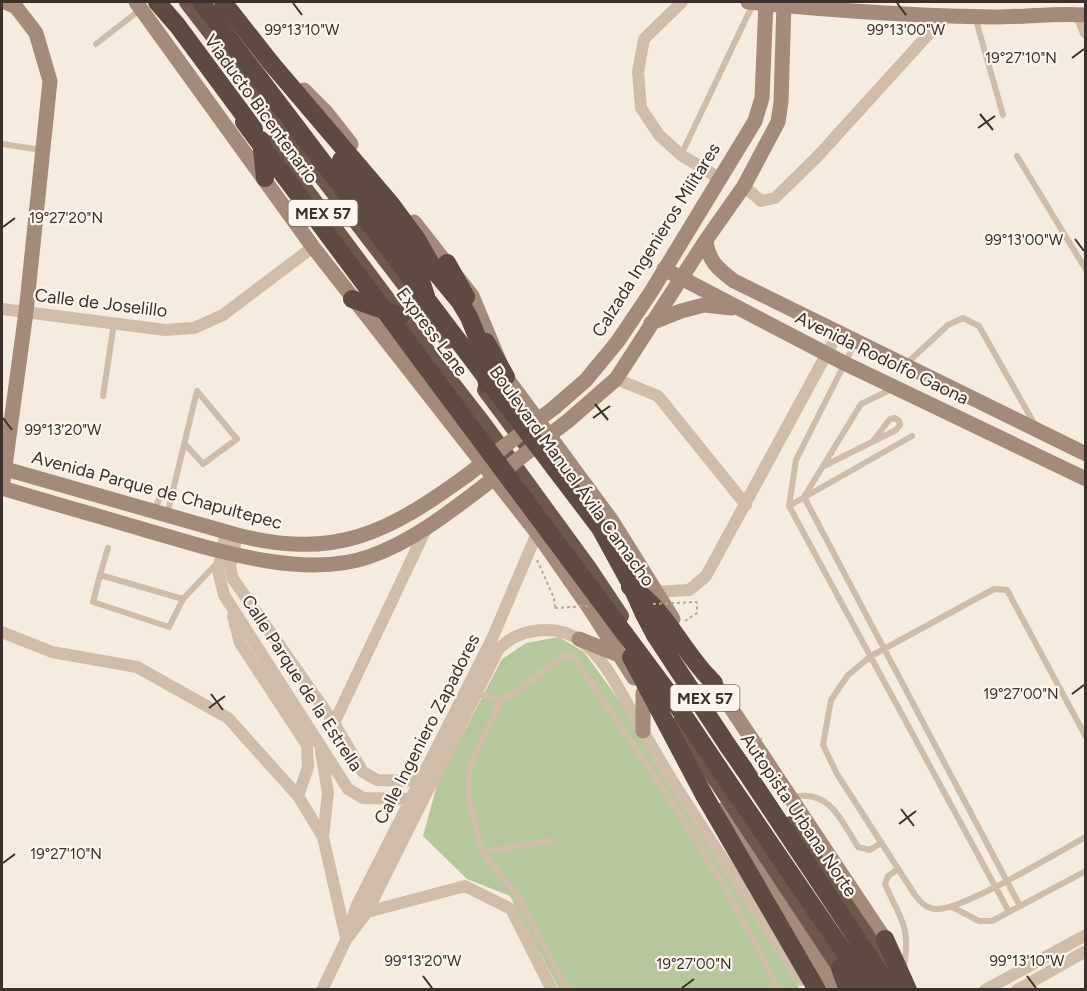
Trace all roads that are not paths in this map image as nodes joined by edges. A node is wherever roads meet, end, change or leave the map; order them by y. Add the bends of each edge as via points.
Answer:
1 (5, 2) edge
2 (163, 2) edge
3 (187, 2) edge
4 (201, 2) edge
5 (221, 2) edge
6 (682, 2) edge
7 (748, 2) edge
8 (762, 2) edge
9 (147, 3) edge
10 (784, 4) edge
11 (946, 15) junction
12 (1082, 15) edge
13 (976, 16) junction
14 (1086, 33) edge
15 (96, 44) dead end
16 (1004, 116) dead end
17 (260, 129) junction
18 (2, 144) edge
19 (43, 150) junction
20 (681, 155) junction
21 (1017, 156) dead end
22 (351, 174) junction
23 (265, 178) junction
24 (719, 178) junction
25 (744, 186) junction
26 (392, 204) junction
27 (706, 240) junction
28 (313, 247) junction
29 (424, 255) junction
30 (447, 263) junction
31 (664, 269) junction
32 (1086, 270) edge
33 (680, 278) junction
34 (352, 299) junction
35 (467, 299) junction
36 (2, 309) edge
37 (739, 309) junction
38 (26, 312) junction
39 (400, 316) junction
40 (651, 323) junction
41 (114, 324) junction
42 (436, 326) junction
43 (839, 331) junction
44 (857, 340) junction
45 (827, 354) junction
46 (844, 363) junction
47 (906, 364) junction
48 (506, 377) junction
49 (616, 379) junction
50 (894, 387) junction
51 (489, 395) junction
52 (103, 396) dead end
53 (1045, 433) junction
54 (912, 436) dead end
55 (873, 441) dead end
56 (185, 444) junction
57 (1086, 454) edge
58 (1041, 458) junction
59 (823, 466) junction
60 (3, 469) edge
61 (466, 477) joint
62 (1086, 479) edge
63 (2, 488) edge
64 (174, 491) junction
65 (804, 497) junction
66 (746, 505) junction
67 (789, 506) junction
68 (584, 507) joint
69 (161, 513) junction
70 (390, 525) junction
71 (426, 529) junction
72 (232, 533) junction
73 (543, 533) junction
74 (397, 544) junction
75 (108, 548) dead end
76 (226, 557) junction
77 (100, 574) junction
78 (630, 587) junction
79 (655, 591) junction
80 (183, 599) junction
81 (231, 607) junction
82 (606, 610) junction
83 (2, 632) edge
84 (636, 636) junction
85 (579, 639) junction
86 (884, 649) junction
87 (619, 655) junction
88 (871, 656) junction
89 (683, 677) junction
90 (714, 683) junction
91 (471, 691) junction
92 (668, 692) junction
93 (643, 693) junction
94 (501, 700) junction
95 (334, 723) junction
96 (643, 731) junction
97 (1086, 737) edge
98 (321, 746) junction
99 (349, 749) junction
100 (333, 765) junction
101 (425, 783) junction
102 (298, 796) junction
103 (791, 797) junction
104 (416, 802) junction
105 (323, 837) junction
106 (1086, 837) edge
107 (554, 840) dead end
108 (881, 843) junction
109 (482, 852) junction
110 (898, 869) junction
111 (1086, 871) edge
112 (1005, 880) junction
113 (996, 886) junction
114 (1020, 906) junction
115 (952, 907) junction
116 (367, 912) junction
117 (1009, 912) junction
118 (1086, 935) edge
119 (885, 939) junction
120 (346, 940) junction
121 (1086, 951) edge
122 (903, 967) junction
123 (840, 968) junction
124 (322, 990) edge
125 (552, 990) edge
126 (568, 990) edge
127 (778, 990) edge
128 (807, 990) edge
129 (817, 990) edge
130 (836, 990) edge
131 (848, 990) edge
132 (857, 990) edge
133 (870, 990) edge
134 (891, 990) edge
135 (903, 990) edge
136 (908, 990) edge
137 (918, 990) edge
138 (985, 990) edge
139 (1017, 990) edge

1 - 19 main road via 16,8 36,33 51,81
2 - 17 highway, MEX 57
3 - 42 highway, Boulevard Manuel Ávila Camacho / MEX 57
4 - 68 highway, Viaducto Bicentenario, bridge
5 - 22 highway
5 - 26 highway, bridge
5 - 30 main road, Boulevard Manuel Ávila Camacho via 325,111
6 - 20 street via 644,39 638,72 641,108 659,135
7 - 8 main road
8 - 10 main road
8 - 20 lane
8 - 24 main road, Calzada Ingenieros Militares via 762,98 755,121
9 - 15 lane
9 - 23 main road
9 - 73 highway, Viaducto Bicentenario, bridge via 187,44
9 - 84 highway, Express Lane, bridge via 205,62
10 - 11 main road
10 - 25 main road via 778,122
11 - 13 main road
11 - 25 street via 775,198 761,201
12 - 13 main road
12 - 14 street
13 - 16 lane
17 - 23 highway
17 - 39 highway, MEX 57
18 - 19 lane
19 - 38 main road
20 - 24 street
21 - 32 lane
22 - 29 highway
22 - 42 highway via 416,265
23 - 28 main road
24 - 31 main road, Calzada Ingenieros Militares
25 - 27 main road
26 - 29 highway
26 - 35 highway
27 - 33 main road
27 - 43 main road, Avenida Rodolfo Gaona via 707,253 715,267 734,281
28 - 34 main road
28 - 41 street, Calle de Joselillo via 204,325 174,331
29 - 51 highway via 469,317 482,349
30 - 35 highway
30 - 48 main road, Boulevard Manuel Ávila Camacho via 471,296
31 - 33 main road, Avenida Rodolfo Gaona
31 - 61 main road, Calzada Ingenieros Militares, bridge via 618,341 586,380
33 - 37 main road, Avenida Rodolfo Gaona
33 - 40 main road
34 - 39 highway
34 - 73 main road
35 - 48 highway
36 - 38 street, Calle de Joselillo
37 - 40 main road via 704,305
37 - 45 main road, Avenida Rodolfo Gaona
38 - 41 street, Calle de Joselillo
38 - 60 main road
39 - 123 highway, MEX 57 via 484,424 618,610 692,744
40 - 49 main road
41 - 52 lane
42 - 51 highway, Boulevard Manuel Ávila Camacho / MEX 57
43 - 44 main road, Avenida Rodolfo Gaona
43 - 45 street
44 - 46 lane
44 - 47 main road, Avenida Rodolfo Gaona
45 - 46 main road, Avenida Rodolfo Gaona
45 - 66 street
46 - 50 main road, Avenida Rodolfo Gaona
46 - 67 lane via 796,460
47 - 53 main road, Avenida Rodolfo Gaona
47 - 53 lane via 948,324 963,318 979,326
48 - 79 main road, Boulevard Manuel Ávila Camacho via 612,521
49 - 66 street via 658,396
49 - 71 main road, Avenida Parque de Chapultepec, bridge via 569,420
50 - 58 main road, Avenida Rodolfo Gaona
50 - 59 lane via 861,404
51 - 78 highway, Boulevard Manuel Ávila Camacho / MEX 57
53 - 57 main road, Avenida Rodolfo Gaona
53 - 58 main road
54 - 65 lane
55 - 59 lane
56 - 56 lane via 203,464 237,440 197,391
56 - 64 lane
58 - 62 main road, Avenida Rodolfo Gaona
59 - 65 lane
60 - 63 main road
60 - 69 main road, Avenida Parque de Chapultepec
61 - 70 main road, Avenida Parque de Chapultepec
63 - 76 main road, Avenida Parque de Chapultepec
64 - 69 lane
64 - 69 lane via 162,489
65 - 67 lane
65 - 86 lane
66 - 79 street via 706,576 689,590
67 - 88 lane
68 - 89 highway, Autopista Urbana Norte, bridge via 614,552 655,634
69 - 72 main road, Avenida Parque de Chapultepec
70 - 72 main road, Avenida Parque de Chapultepec via 358,538 327,544 282,544
70 - 74 main road
71 - 74 main road, Avenida Parque de Chapultepec
71 - 95 street
72 - 76 street, Calle Parque de la Estrella
73 - 82 highway, bridge
73 - 87 main road
73 - 91 street, Calle Ingeniero Zapadores
74 - 76 main road, Avenida Parque de Chapultepec via 336,564 303,565
75 - 77 lane
76 - 80 lane
76 - 81 street, Calle Parque de la Estrella via 218,570
76 - 95 street, Calle Parque de la Estrella via 233,579
77 - 80 lane
77 - 80 lane via 93,602 169,627
78 - 90 highway via 645,596
78 - 135 highway, Boulevard Manuel Ávila Camacho / MEX 57
79 - 90 main road, Boulevard Manuel Ávila Camacho
81 - 98 street, Calle Parque de la Estrella
81 - 102 street via 240,643 307,746 308,766
82 - 92 highway, bridge
82 - 129 highway, bridge via 690,771
83 - 102 street via 52,652 137,667 228,718
84 - 89 highway, Express Lane via 652,657
84 - 92 highway, bridge
85 - 87 main road
85 - 91 street, Calle Ingeniero Zapadores via 546,630 521,634 503,644
85 - 96 street via 609,672
86 - 88 lane
86 - 97 lane via 994,589 1007,590
86 - 112 lane
87 - 93 main road
88 - 108 lane via 849,675 831,700 823,745
88 - 113 lane
89 - 134 highway, Autopista Urbana Norte, bridge
90 - 103 main road, Boulevard Manuel Ávila Camacho
91 - 94 lane
91 - 101 street, Calle Ingeniero Zapadores
92 - 133 highway, bridge
93 - 96 main road
93 - 130 main road via 707,785
94 - 109 lane via 469,772 469,800
94 - 127 lane via 563,656 574,658 686,822 763,956
95 - 99 street, Calle Parque de la Estrella
96 - 128 street
98 - 100 street, Calle Parque de la Estrella
98 - 105 street via 328,793
99 - 100 street
99 - 101 street, Calle Parque de la Estrella via 363,772 377,780
100 - 104 street, Calle Parque de la Estrella via 348,789 363,798
101 - 104 street, Calle Ingeniero Zapadores
102 - 105 street
103 - 108 lane via 818,796 833,809 858,847 870,850
103 - 119 main road, Boulevard Manuel Ávila Camacho
104 - 116 street, Calle Ingeniero Zapadores
104 - 120 street, Calle Ingeniero Zapadores via 356,907
105 - 120 street
106 - 112 lane
107 - 109 lane
108 - 110 lane
109 - 126 lane via 515,892
110 - 115 lane via 927,907
110 - 122 lane via 885,884 903,919 907,937
111 - 114 lane
112 - 113 lane
112 - 114 lane
113 - 115 lane
113 - 117 lane
114 - 117 lane
115 - 117 lane via 985,922
116 - 120 street, Calle Ingeniero Zapadores
116 - 125 street via 465,886 511,909
118 - 138 street
119 - 122 main road, Boulevard Manuel Ávila Camacho
119 - 136 highway
120 - 124 street, Calle Ingeniero Zapadores
121 - 139 street
122 - 137 main road, Boulevard Manuel Ávila Camacho
123 - 131 highway
123 - 132 highway, MEX 57

